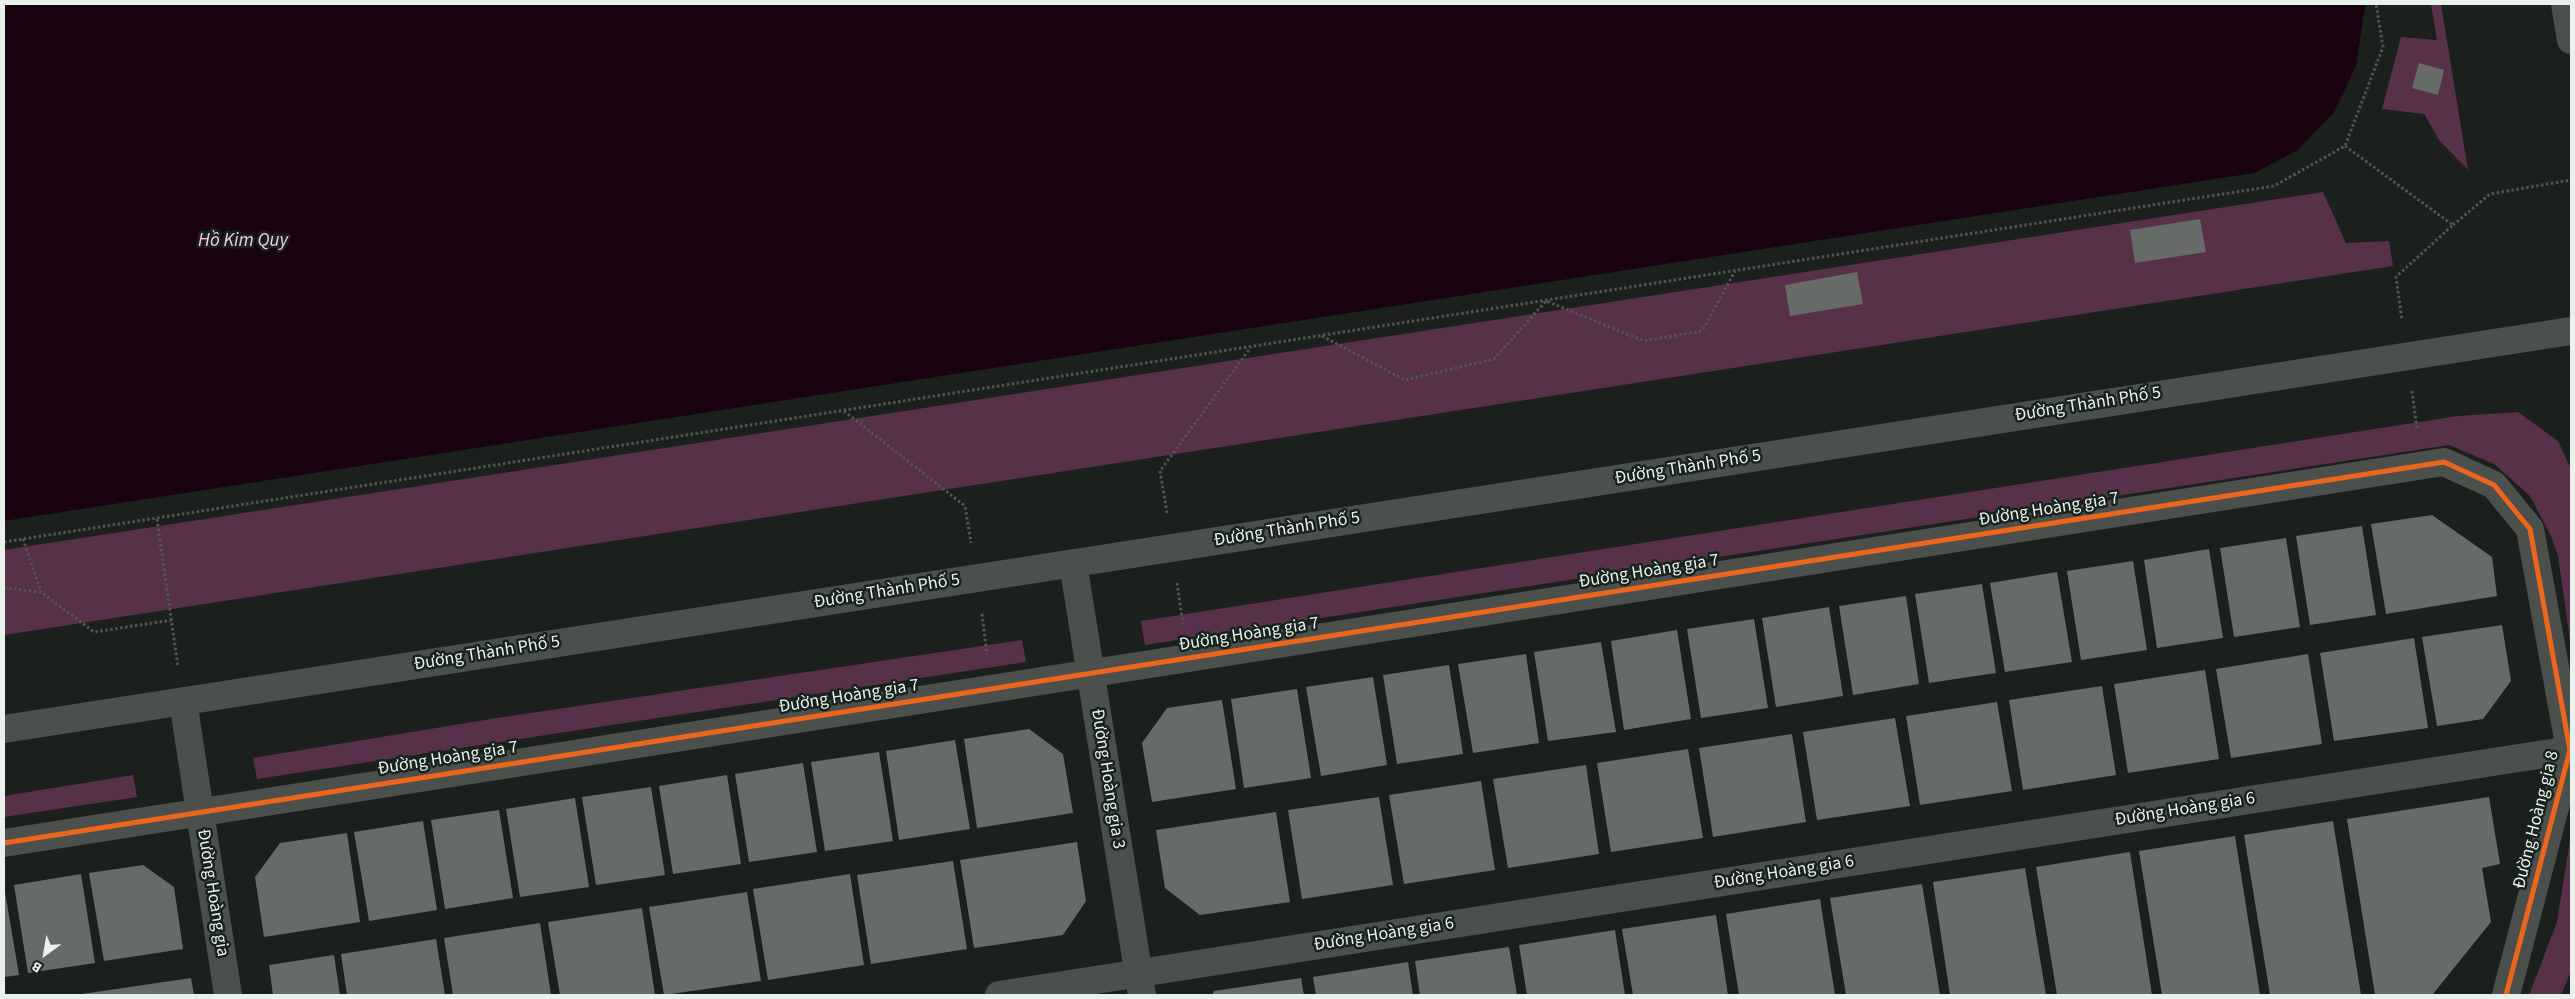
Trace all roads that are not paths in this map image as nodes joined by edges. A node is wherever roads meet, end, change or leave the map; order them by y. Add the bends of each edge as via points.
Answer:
1 (2566, 4) edge
2 (2571, 40) edge
3 (2571, 330) edge
4 (2494, 485) joint
5 (1073, 563) junction
6 (1091, 673) junction
7 (183, 701) junction
8 (4, 729) edge
9 (2570, 750) junction
10 (200, 812) junction
11 (4, 843) edge
12 (1140, 984) edge
13 (228, 995) edge
14 (999, 995) edge
15 (2506, 995) edge

1 - 2 street
3 - 5 street, Đường Thành Phố 5
4 - 6 street, Đường Hoàng gia 7 via 2444,462
4 - 9 street, Đường Hoàng gia 8 via 2530,529
5 - 6 street, Đường Hoàng gia 3
5 - 7 street, Đường Thành Phố 5
6 - 10 street, Đường Hoàng gia 7
6 - 12 street, Đường Hoàng gia 3
7 - 8 street, Đường Thành Phố 5
7 - 10 street, Đường Hoàng gia
9 - 12 street, Đường Hoàng gia 6
9 - 15 street, Đường Hoàng gia 8
10 - 11 street, Đường Hoàng gia 7
10 - 13 street, Đường Hoàng gia
12 - 14 street, Đường Hoàng gia 6

